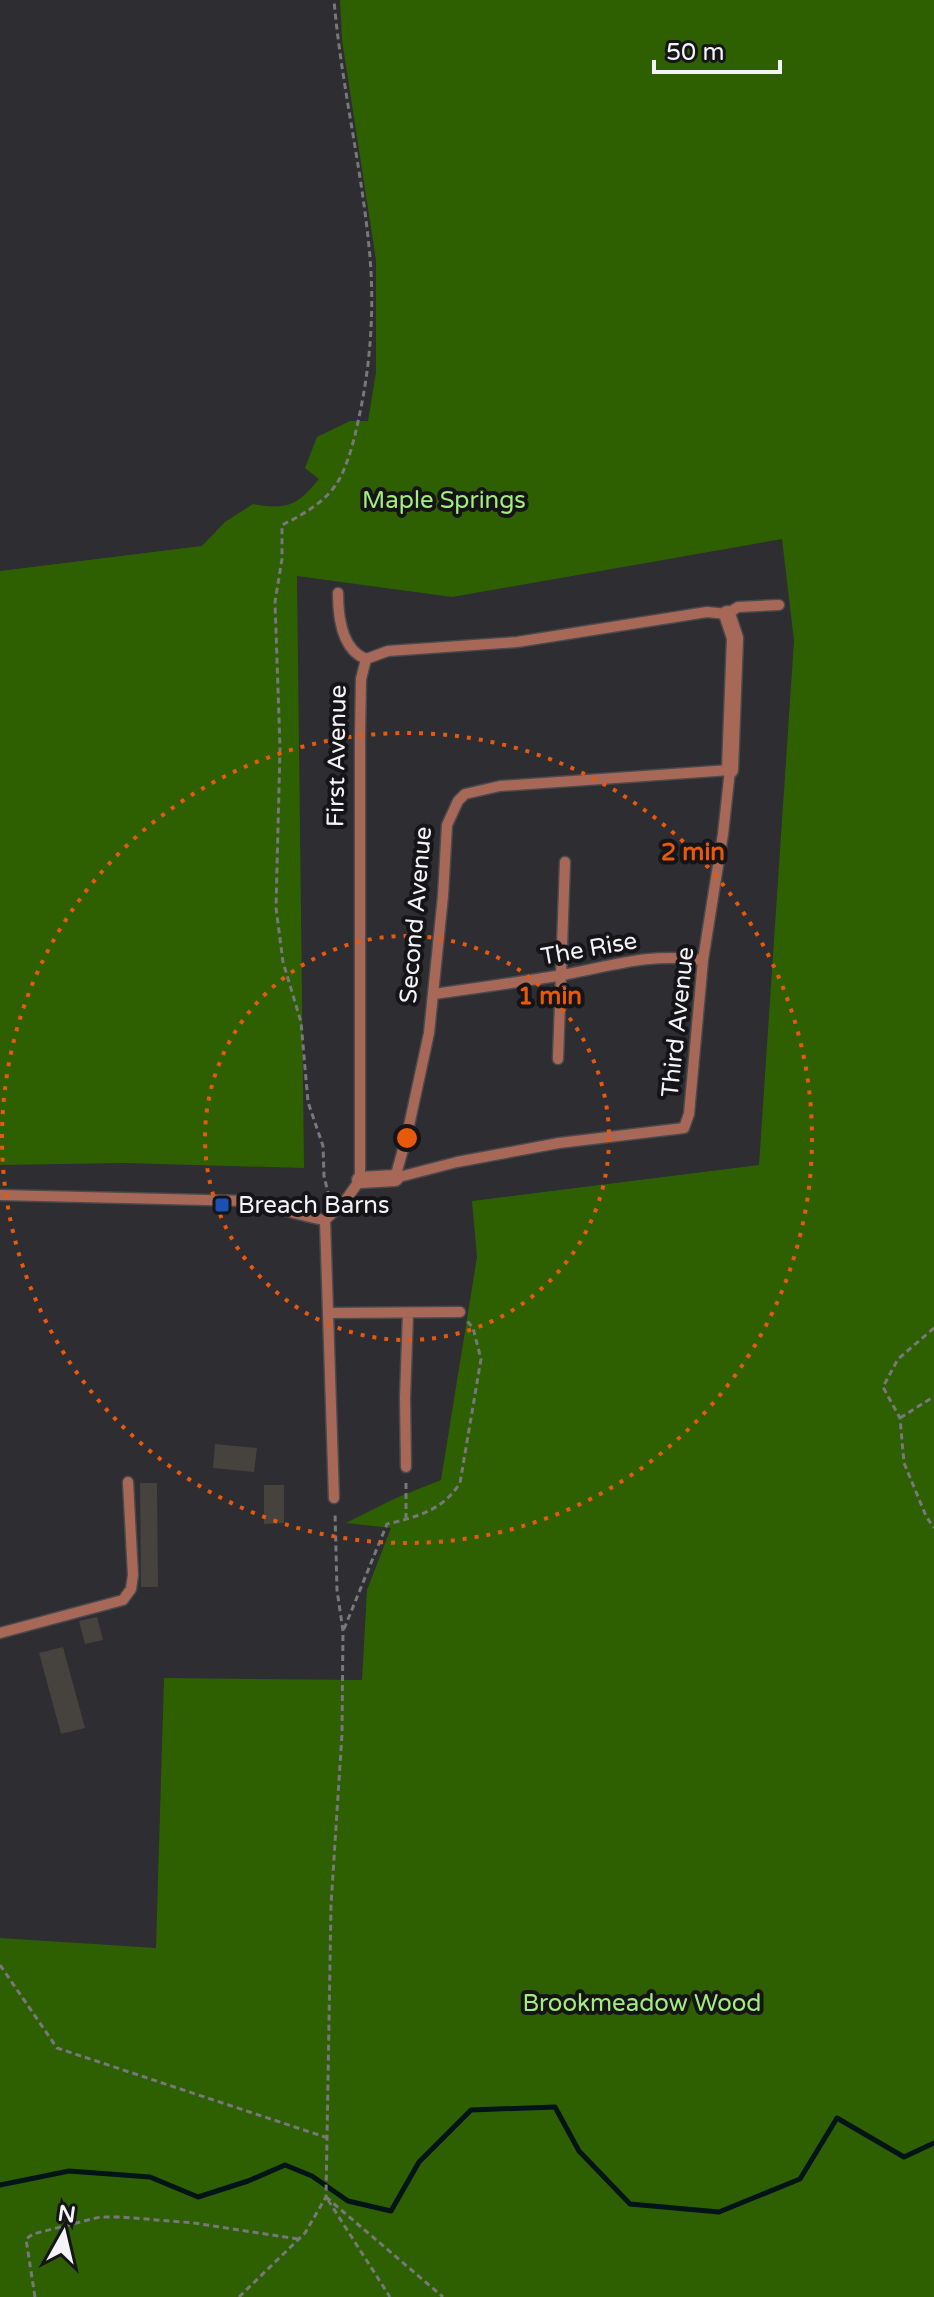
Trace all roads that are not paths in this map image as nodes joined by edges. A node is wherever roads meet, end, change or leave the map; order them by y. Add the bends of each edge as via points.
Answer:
1 (338, 593) dead end
2 (779, 605) dead end
3 (727, 614) junction
4 (366, 659) junction
5 (730, 770) junction
6 (565, 862) dead end
7 (703, 960) junction
8 (563, 975) junction
9 (434, 994) junction
10 (558, 1059) dead end
11 (395, 1178) junction
12 (360, 1180) junction
13 (0, 1195) edge
14 (325, 1220) junction
15 (460, 1312) road end
16 (329, 1313) junction
17 (408, 1313) junction
18 (406, 1467) dead end
19 (128, 1482) dead end
20 (334, 1498) road end
21 (0, 1633) edge

1 - 4 lane via 345,636 357,656
2 - 3 lane, First Avenue via 738,607
3 - 4 lane, First Avenue via 707,612 517,642 388,651
3 - 5 street via 735,638
4 - 12 lane, First Avenue via 360,736
5 - 7 lane, Third Avenue
5 - 9 lane, Second Avenue via 500,786 465,794 447,825
6 - 8 lane
7 - 8 lane, The Rise via 639,958
7 - 11 lane, Third Avenue via 684,1128 559,1143
8 - 9 lane, The Rise
8 - 10 lane
9 - 11 lane, Second Avenue
11 - 12 street
12 - 14 lane
13 - 14 lane via 247,1201
14 - 16 lane
15 - 17 lane
16 - 17 lane
16 - 20 lane
17 - 18 lane
19 - 21 lane via 133,1575 123,1600

